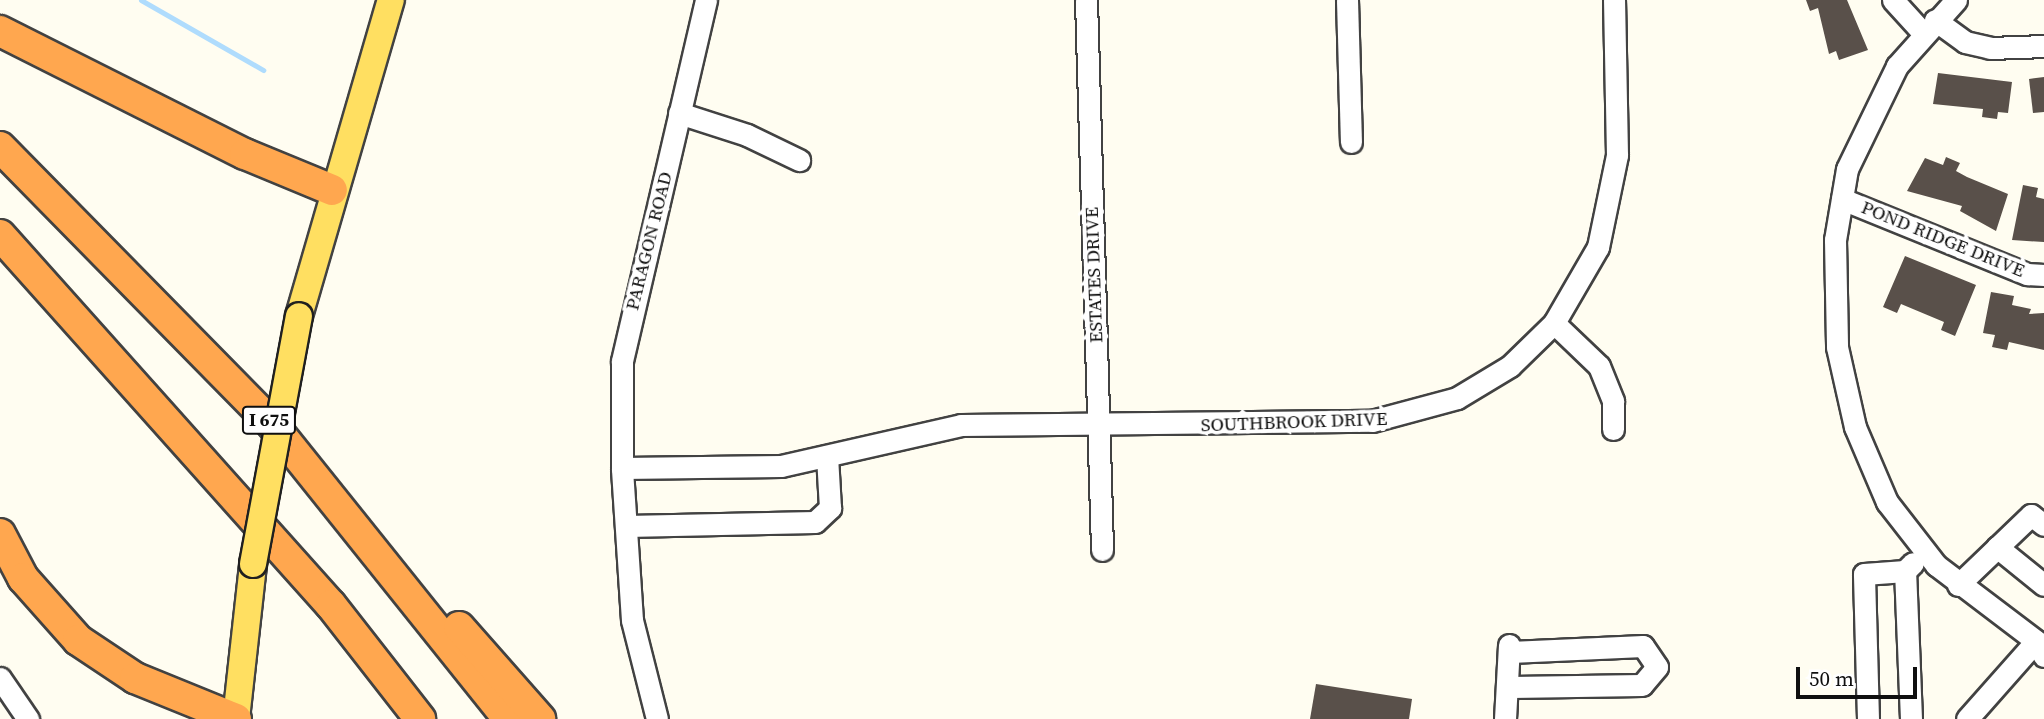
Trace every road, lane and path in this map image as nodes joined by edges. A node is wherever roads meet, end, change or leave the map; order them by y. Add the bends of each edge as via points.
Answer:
1 (391, 0) edge
2 (706, 0) edge
3 (1086, 0) edge
4 (1347, 0) edge
5 (1614, 0) edge
6 (1893, 0) edge
7 (1956, 0) edge
8 (1928, 26) junction
9 (0, 31) edge
10 (2044, 46) edge
11 (679, 113) junction
12 (1350, 142) dead end
13 (0, 147) edge
14 (799, 160) dead end
15 (332, 190) junction
16 (1842, 199) junction
17 (0, 235) edge
18 (2044, 275) edge
19 (1554, 323) junction
20 (1099, 427) junction
21 (1614, 429) dead end
22 (827, 456) junction
23 (622, 477) junction
24 (349, 518) junction
25 (2044, 525) edge
26 (626, 526) junction
27 (0, 534) edge
28 (1997, 547) junction
29 (1102, 550) dead end
30 (1925, 553) junction
31 (1905, 571) junction
32 (1958, 585) junction
33 (2044, 585) edge
34 (2040, 649) edge
35 (0, 678) edge
36 (1511, 687) junction
37 (28, 719) edge
38 (236, 719) edge
39 (420, 719) edge
40 (508, 719) edge
41 (540, 719) edge
42 (657, 719) edge
43 (1505, 719) edge
44 (1868, 719) edge
45 (1911, 719) edge
46 (1967, 719) edge

1 - 15 main road
2 - 11 street, PARAGON ROAD
3 - 20 street, ESTATES DRIVE
4 - 12 street
5 - 19 street, SOUTHBROOK DRIVE via 1617,155 1611,203 1598,247
6 - 8 street
7 - 8 street
8 - 10 street via 1990,48
8 - 16 street via 1878,97 1848,166
9 - 15 highway via 245,154
11 - 14 street via 747,135
11 - 23 street, PARAGON ROAD via 626,332
13 - 24 highway, I 675 via 244,393
15 - 38 main road, bridge via 299,316 253,564
16 - 18 street, POND RIDGE DRIVE via 2027,274
16 - 30 street via 1833,317 1844,394 1887,502
17 - 39 highway via 303,573
19 - 20 street, SOUTHBROOK DRIVE via 1482,385 1402,416 1307,424
19 - 21 street via 1599,366 1613,401
20 - 22 street, SOUTHBROOK DRIVE via 961,425
20 - 29 street, ESTATES DRIVE
22 - 23 street, SOUTHBROOK DRIVE via 749,469
22 - 26 street via 830,508 815,522
23 - 26 street, PARAGON ROAD
24 - 40 highway, I 675
24 - 41 highway via 498,666
25 - 28 street via 2031,515
26 - 42 street, PARAGON ROAD via 632,620
27 - 38 highway via 23,578 78,640 135,678
28 - 32 street
28 - 33 street
30 - 31 street
30 - 32 street
31 - 44 street via 1864,573
31 - 45 street
32 - 34 street
34 - 46 street
35 - 37 street
36 - 36 street via 1510,649 1643,646 1657,667 1642,685
36 - 43 street

